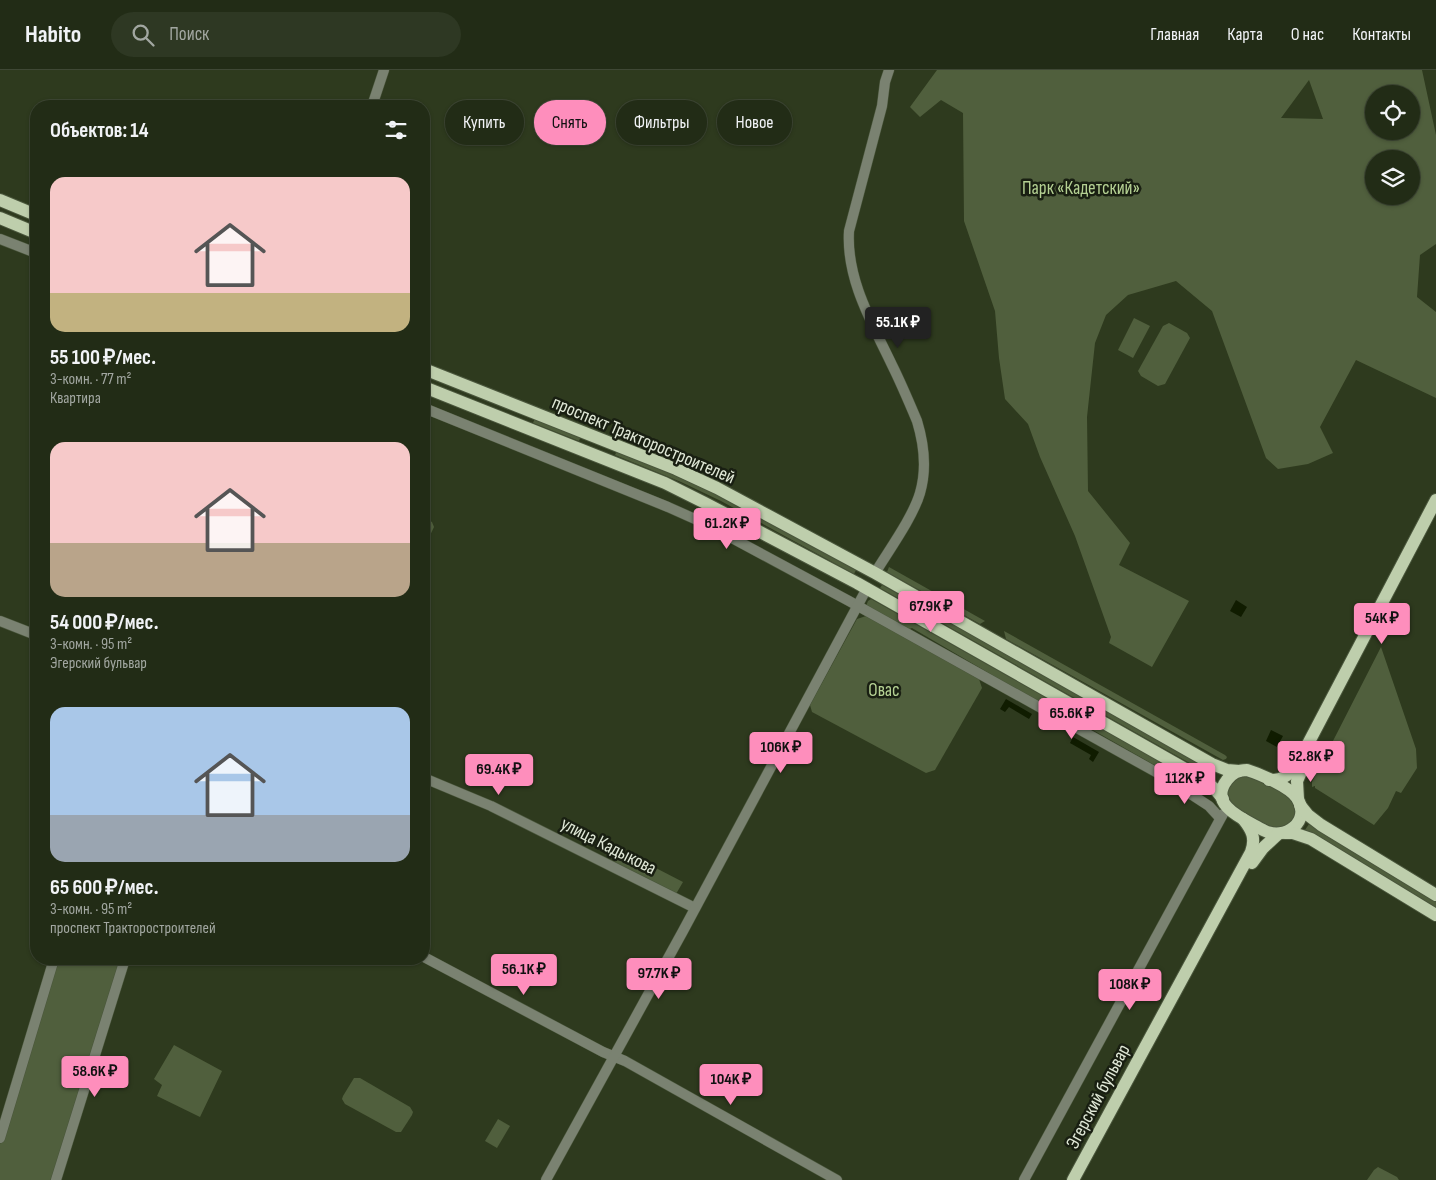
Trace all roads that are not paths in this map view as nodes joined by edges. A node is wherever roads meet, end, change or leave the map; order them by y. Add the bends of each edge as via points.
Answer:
1 (384, 70) edge
2 (889, 70) edge
3 (374, 100) edge
4 (0, 200) edge
5 (30, 212) edge
6 (0, 218) edge
7 (30, 230) edge
8 (0, 239) edge
9 (30, 251) edge
10 (430, 371) edge
11 (430, 389) edge
12 (522, 408) junction
13 (430, 410) edge
14 (516, 423) junction
15 (609, 443) junction
16 (603, 458) junction
17 (1436, 500) edge
18 (1432, 515) edge
19 (875, 573) junction
20 (867, 588) junction
21 (858, 606) junction
22 (0, 621) edge
23 (1371, 631) junction
24 (30, 634) edge
25 (1239, 771) junction
26 (1269, 780) junction
27 (430, 781) edge
28 (1299, 802) junction
29 (1223, 809) junction
30 (1243, 819) junction
31 (1281, 833) junction
32 (1436, 895) edge
33 (695, 908) junction
34 (1436, 915) edge
35 (430, 960) edge
36 (52, 965) edge
37 (123, 965) edge
38 (1183, 983) junction
39 (614, 1056) junction
40 (1109, 1122) junction
41 (0, 1138) edge
42 (56, 1180) edge
43 (546, 1180) edge
44 (837, 1180) edge
45 (1024, 1180) edge
46 (1073, 1180) edge
47 (1082, 1180) edge

1 - 3 street
2 - 19 street via 848,242 850,263 859,292 917,421 924,458 920,492 914,507
4 - 5 main road
6 - 7 main road
8 - 9 street
10 - 12 main road, проспект Тракторостроителей
11 - 14 main road, проспект Тракторостроителей
12 - 14 main road
12 - 15 main road, проспект Тракторостроителей
13 - 21 street via 706,524
14 - 16 main road, проспект Тракторостроителей
15 - 16 main road
15 - 19 main road, проспект Тракторостроителей via 717,488
16 - 20 main road, проспект Тракторостроителей via 665,483
17 - 18 main road
18 - 23 main road
19 - 20 main road
19 - 25 main road, проспект Тракторостроителей via 1212,764
20 - 21 street
20 - 29 main road, проспект Тракторостроителей via 1203,779 1215,789
21 - 29 street via 1168,779 1209,806
21 - 33 street
22 - 24 street
23 - 26 main road via 1295,767 1284,778
23 - 28 main road via 1300,773 1296,786
25 - 26 main road via 1247,770
25 - 29 main road via 1226,781 1222,790
26 - 28 main road via 1290,791
27 - 33 street, улица Кадыкова via 491,806
28 - 31 main road via 1299,822
28 - 32 main road via 1321,825
29 - 30 main road
29 - 45 street
30 - 31 main road via 1269,833
30 - 38 main road, Эгерский бульвар via 1254,836 1251,852
31 - 34 main road via 1311,839
31 - 38 main road, Эгерский бульвар via 1256,857
33 - 39 street
35 - 39 street
36 - 41 street
37 - 42 street
38 - 40 main road, Эгерский бульвар
39 - 43 street
39 - 44 street
40 - 46 main road, Эгерский бульвар
40 - 47 main road, Эгерский бульвар

